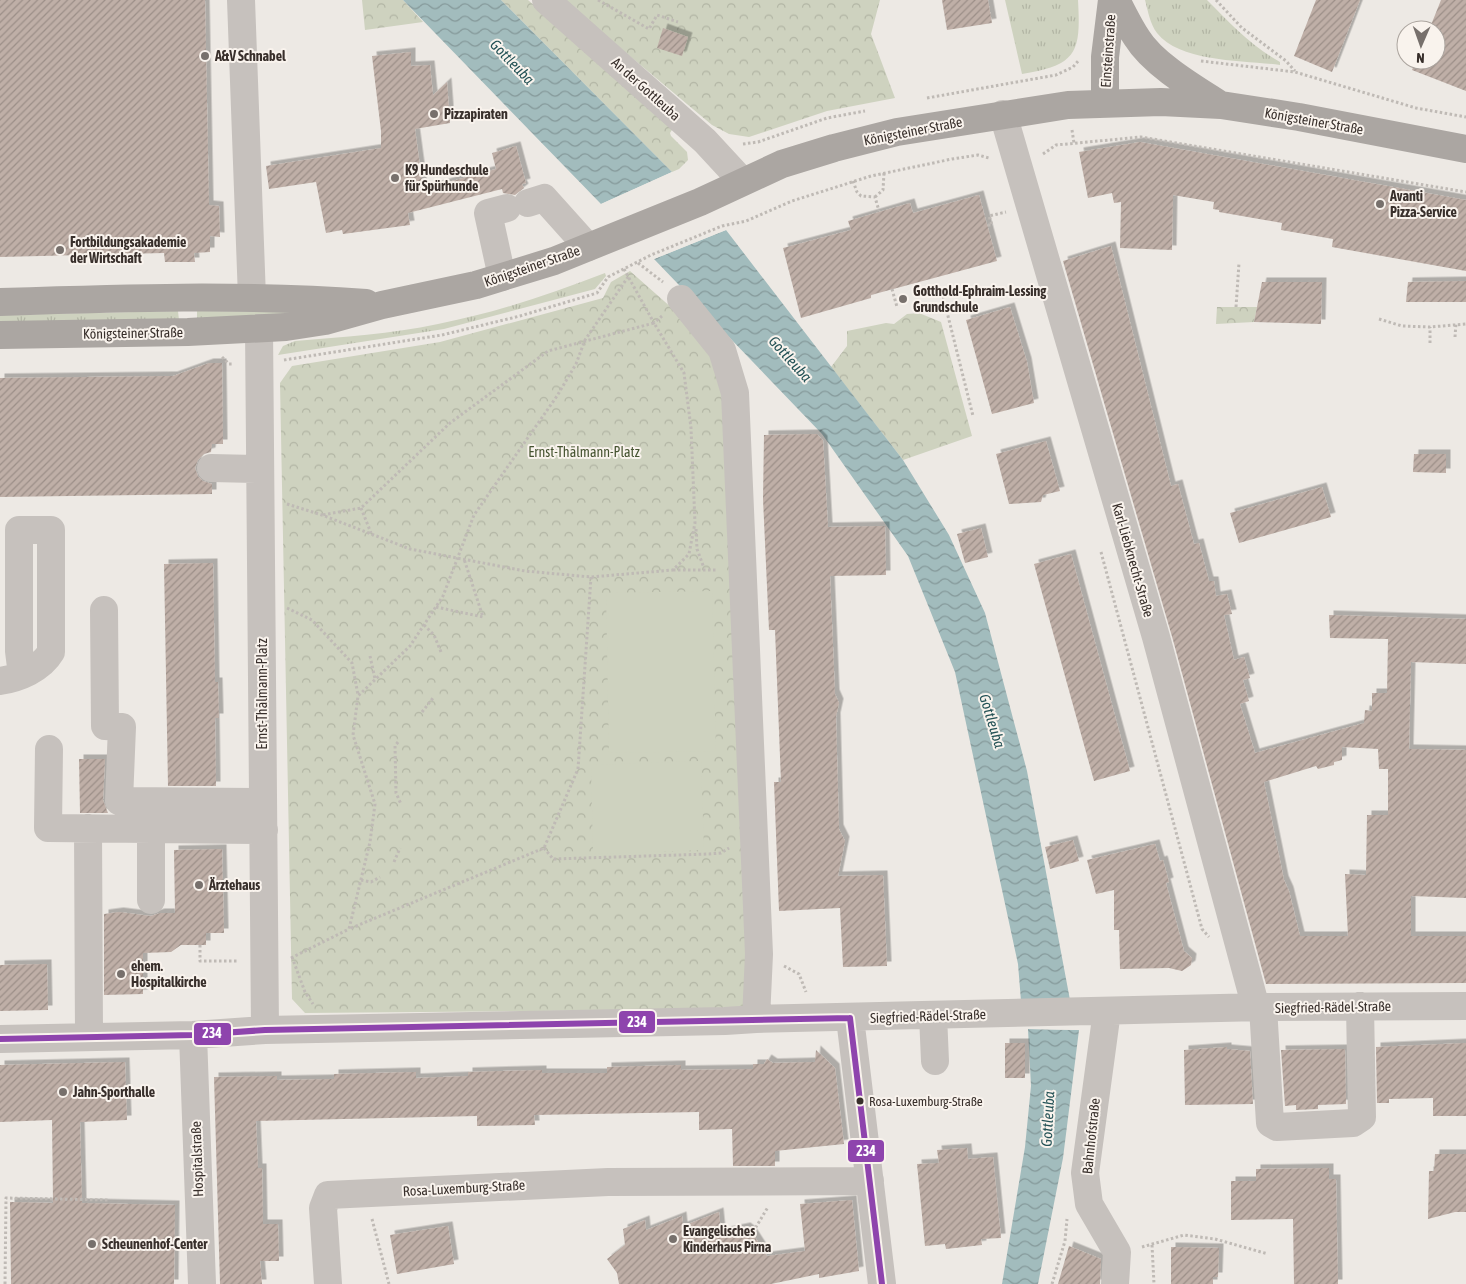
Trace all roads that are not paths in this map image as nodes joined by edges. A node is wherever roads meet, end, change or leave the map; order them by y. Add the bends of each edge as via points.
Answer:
1 (241, 0) edge
2 (546, 0) edge
3 (1112, 0) edge
4 (1116, 0) edge
5 (1105, 103) junction
6 (1221, 105) junction
7 (1003, 114) junction
8 (1466, 149) edge
9 (742, 182) junction
10 (588, 246) junction
11 (502, 277) junction
12 (672, 290) road end
13 (252, 298) junction
14 (0, 302) edge
15 (382, 305) junction
16 (259, 328) junction
17 (0, 335) edge
18 (211, 468) dead end
19 (260, 469) junction
20 (104, 610) dead end
21 (49, 749) dead end
22 (263, 802) junction
23 (88, 828) junction
24 (151, 829) junction
25 (264, 830) junction
26 (151, 900) dead end
27 (1360, 1006) junction
28 (1466, 1006) edge
29 (1259, 1008) junction
30 (1107, 1011) junction
31 (933, 1015) junction
32 (850, 1018) junction
33 (756, 1019) junction
34 (265, 1030) junction
35 (90, 1035) junction
36 (193, 1035) junction
37 (0, 1039) edge
38 (935, 1061) dead end
39 (870, 1181) junction
40 (202, 1284) edge
41 (328, 1284) edge
42 (882, 1284) edge
43 (1115, 1284) edge

1 - 13 street
2 - 9 street, An der Gottleuba via 705,141
3 - 5 main road, Einsteinstraße via 1105,56
4 - 6 main road via 1143,47 1179,79
5 - 6 main road, Königsteiner Straße
5 - 7 main road, Königsteiner Straße
6 - 8 main road, Königsteiner Straße
7 - 9 main road, Königsteiner Straße via 897,132 834,148 782,164
7 - 29 street, Karl-Liebknecht-Straße via 1156,637
9 - 10 main road, Königsteiner Straße
10 - 11 main road, Königsteiner Straße via 554,261
10 - 11 street via 544,198 488,213
11 - 15 main road, Königsteiner Straße
12 - 33 street via 722,350 735,393 759,954
13 - 14 main road, Königsteiner Straße
13 - 15 main road, Königsteiner Straße via 300,298
15 - 16 main road, Königsteiner Straße via 325,321
16 - 17 main road, Königsteiner Straße
16 - 19 street, Ernst-Thälmann-Platz
18 - 19 street
19 - 22 street, Ernst-Thälmann-Platz
20 - 22 street via 105,726 122,727 119,801
21 - 23 street via 48,828
22 - 25 street, Ernst-Thälmann-Platz
23 - 24 street
23 - 35 street
24 - 25 street
24 - 26 street
25 - 34 street, Ernst-Thälmann-Platz
27 - 28 street, Siegfried-Rädel-Straße
27 - 29 street, Siegfried-Rädel-Straße
27 - 29 street, Karl-Liebknecht-Straße via 1362,1117 1353,1123 1277,1127 1270,1123
29 - 30 street, Siegfried-Rädel-Straße
30 - 31 street, Siegfried-Rädel-Straße
30 - 43 street, Bahnhofstraße via 1085,1173 1089,1204 1117,1252
31 - 32 street, Siegfried-Rädel-Straße
31 - 38 street
32 - 33 street, Siegfried-Rädel-Straße
32 - 39 street
33 - 34 street, Siegfried-Rädel-Straße
34 - 36 street, Siegfried-Rädel-Straße
35 - 36 street, Siegfried-Rädel-Straße
35 - 37 street, Siegfried-Rädel-Straße
36 - 40 street, Hospitalstraße
39 - 41 street, Rosa-Luxemburg-Straße via 608,1182 328,1195 322,1208
39 - 42 street

